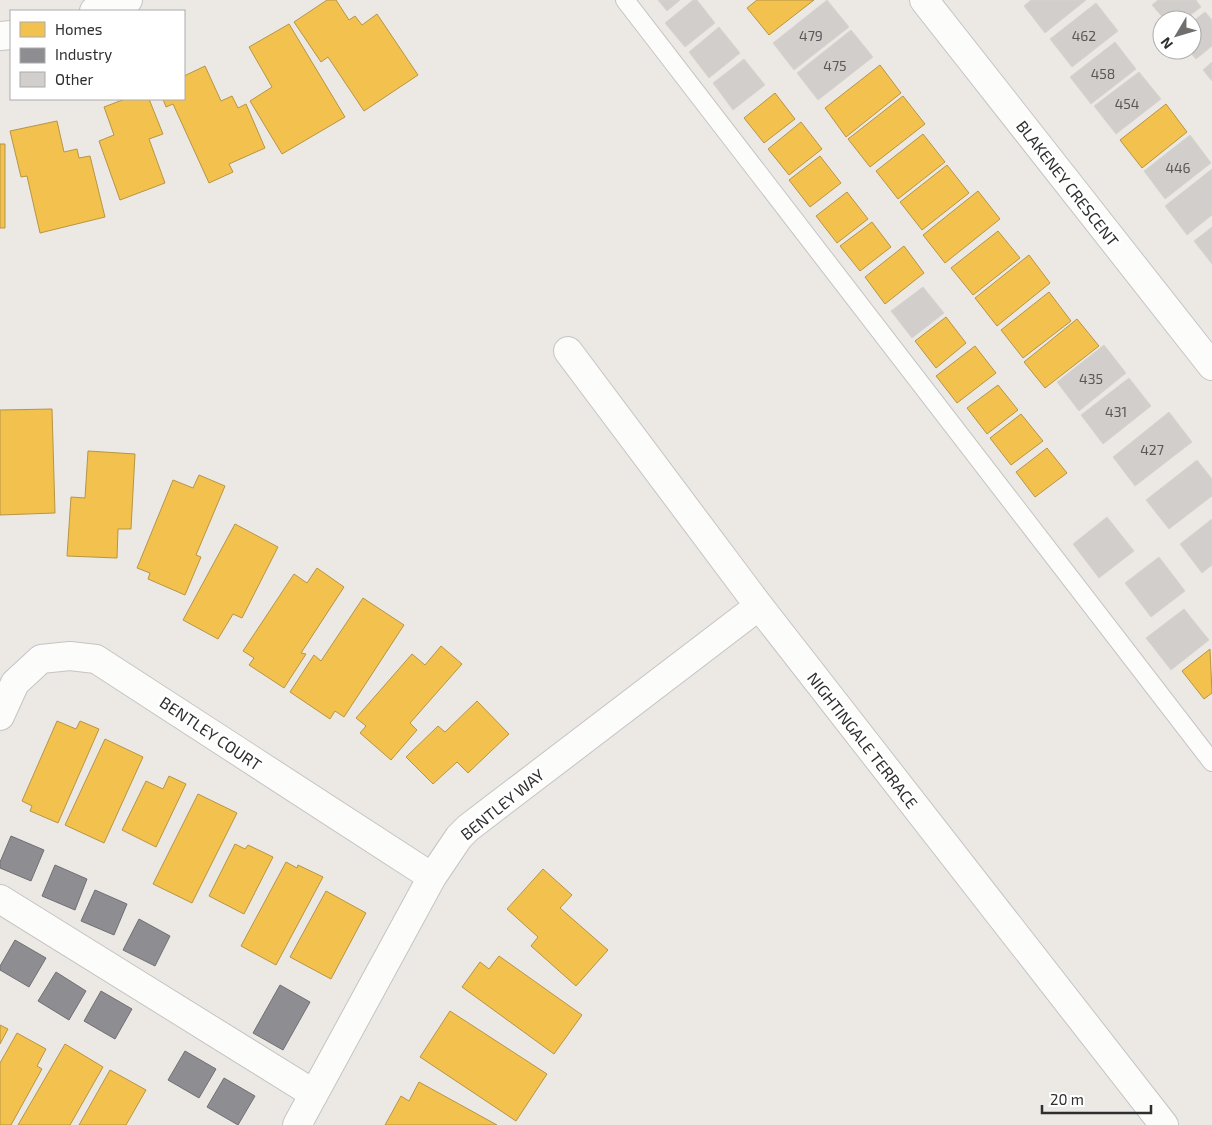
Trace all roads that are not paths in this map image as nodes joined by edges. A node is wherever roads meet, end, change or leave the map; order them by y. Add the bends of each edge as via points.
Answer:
1 (128, 0) edge
2 (625, 0) edge
3 (924, 0) edge
4 (97, 10) edge
5 (568, 350) dead end
6 (1212, 366) edge
7 (758, 606) junction
8 (0, 716) edge
9 (1212, 762) edge
10 (432, 877) junction
11 (0, 899) edge
12 (314, 1094) junction
13 (296, 1125) edge
14 (1164, 1125) edge

1 - 4 street
2 - 9 lane
3 - 6 street, BLAKENEY CRESCENT
5 - 7 street, NIGHTINGALE TERRACE
7 - 10 street, BENTLEY WAY via 468,828
7 - 14 street, NIGHTINGALE TERRACE
8 - 10 street, BENTLEY COURT via 15,682 41,659 70,656 96,659
10 - 12 street, BENTLEY WAY
11 - 12 street
12 - 13 street, BENTLEY WAY

